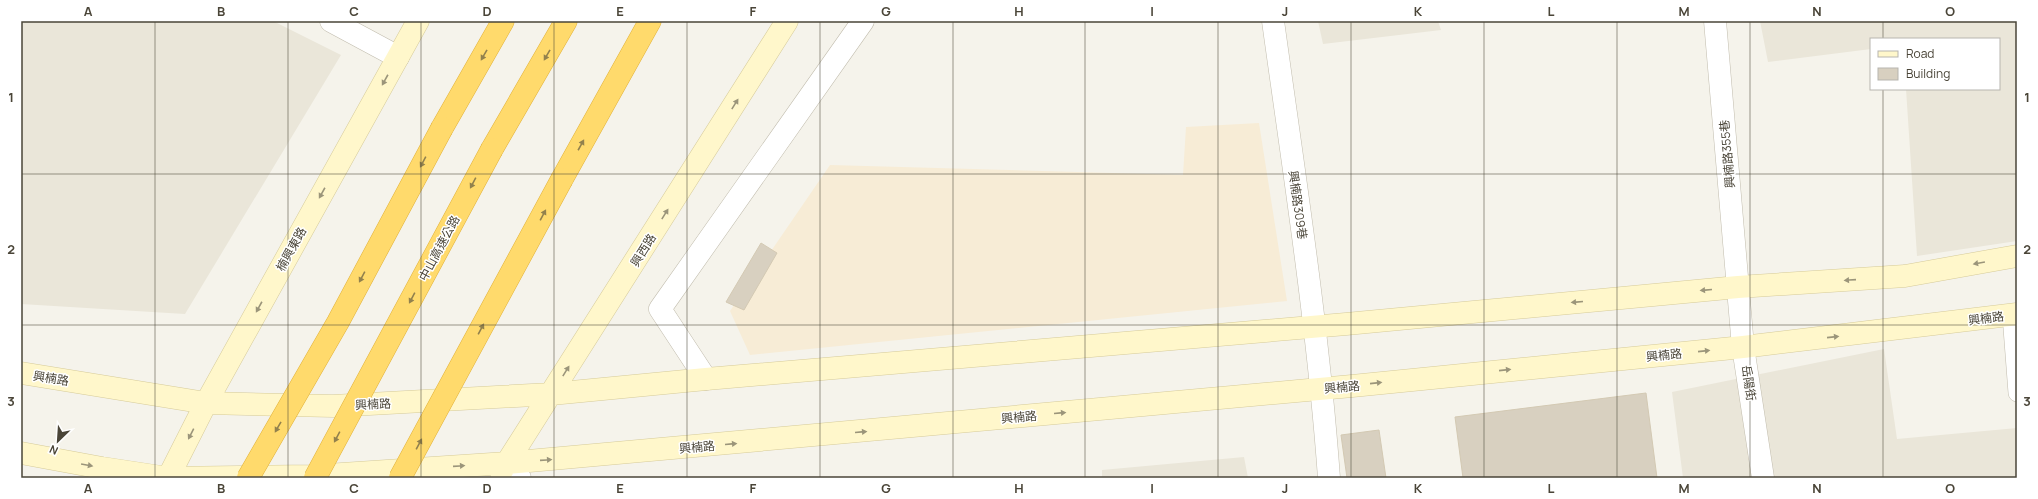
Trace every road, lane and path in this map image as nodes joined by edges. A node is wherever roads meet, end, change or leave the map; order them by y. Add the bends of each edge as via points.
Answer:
1 (330, 21) edge
2 (418, 21) edge
3 (503, 21) edge
4 (566, 21) edge
5 (650, 21) edge
6 (787, 21) edge
7 (863, 21) edge
8 (1273, 21) edge
9 (1714, 21) edge
10 (398, 57) junction
11 (2017, 256) edge
12 (1738, 287) junction
13 (2014, 315) edge
14 (1316, 327) junction
15 (1743, 347) junction
16 (21, 373) edge
17 (706, 379) junction
18 (1323, 388) junction
19 (2017, 393) edge
20 (551, 394) junction
21 (206, 403) junction
22 (21, 453) edge
23 (508, 473) edge
24 (168, 478) edge
25 (248, 478) edge
26 (315, 478) edge
27 (400, 478) edge
28 (1330, 478) edge
29 (1763, 478) edge

1 - 10 street
2 - 10 street, 楠興東路
3 -> 25 highway, bridge via 442,128 338,322
4 -> 26 highway, 中山高速公路, bridge via 492,149
27 -> 5 highway, bridge
20 -> 6 street, 興西路
7 - 17 street via 660,309
8 - 14 street, 興楠路309巷
9 - 12 street, 興楠路355巷
10 -> 21 street, 楠興東路
11 -> 12 street, 興楠路 via 1905,276
12 -> 14 street, 興楠路
12 - 15 street, 岳陽街
15 -> 13 street, 興楠路
13 - 19 lane
14 - 17 street, 興楠路
14 - 18 street, 興楠路309巷
18 -> 15 street, 興楠路
15 - 29 street, 岳陽街
16 - 21 street, 興楠路
17 - 20 street, 興楠路
23 -> 18 street, 興楠路
18 - 28 street, 興楠路309巷
20 - 21 street, 興楠路 via 333,406
20 - 23 street, 興西路
21 -> 24 street, 楠興東路
22 -> 24 street, 興楠路
24 -> 23 street, 興楠路

